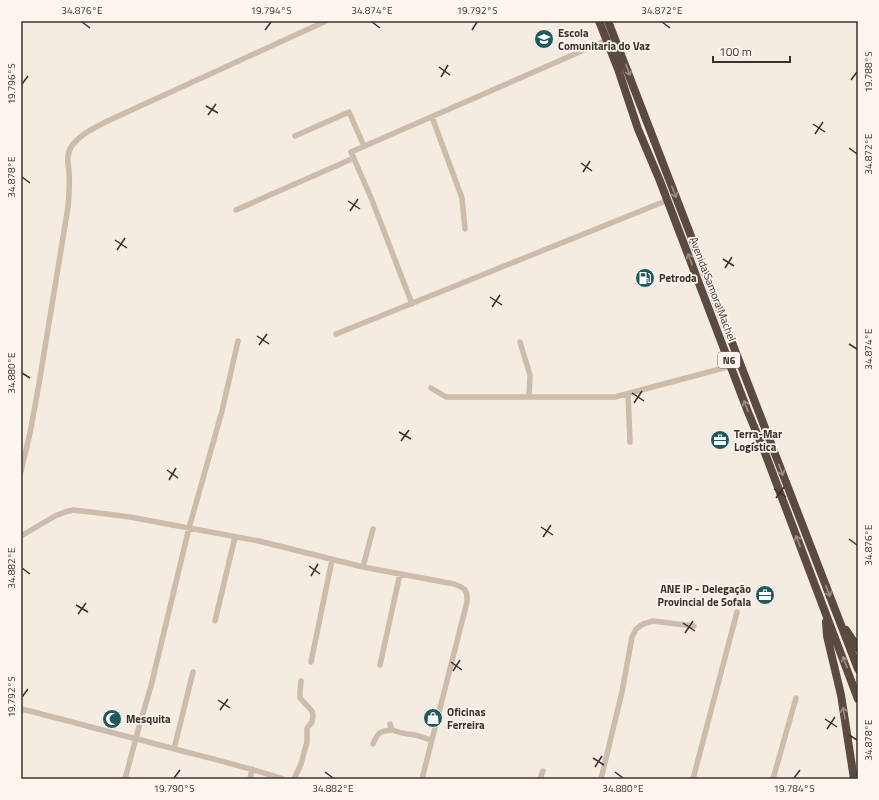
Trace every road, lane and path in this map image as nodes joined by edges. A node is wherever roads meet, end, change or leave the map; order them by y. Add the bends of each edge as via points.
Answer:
1 (326, 21) edge
2 (599, 21) edge
3 (608, 21) edge
4 (607, 40) junction
5 (432, 117) junction
6 (295, 136) dead end
7 (364, 146) junction
8 (354, 158) junction
9 (668, 200) junction
10 (236, 210) dead end
11 (464, 228) dead end
12 (412, 304) junction
13 (336, 334) dead end
14 (238, 341) dead end
15 (520, 342) dead end
16 (731, 366) junction
17 (431, 388) dead end
18 (628, 394) junction
19 (529, 397) junction
20 (630, 442) dead end
21 (21, 472) edge
22 (189, 528) junction
23 (373, 529) dead end
24 (21, 536) edge
25 (235, 537) junction
26 (332, 560) junction
27 (363, 567) junction
28 (400, 574) junction
29 (737, 612) dead end
30 (826, 614) junction
31 (839, 619) junction
32 (215, 621) dead end
33 (694, 626) dead end
34 (858, 648) edge
35 (311, 662) dead end
36 (380, 665) dead end
37 (858, 669) edge
38 (193, 672) dead end
39 (302, 681) dead end
40 (796, 698) dead end
41 (858, 699) edge
42 (21, 709) edge
43 (136, 739) junction
44 (432, 740) junction
45 (373, 744) dead end
46 (174, 749) junction
47 (252, 769) junction
48 (543, 771) dead end
49 (125, 779) edge
50 (250, 779) edge
51 (283, 779) edge
52 (294, 779) edge
53 (422, 779) edge
54 (540, 779) edge
55 (601, 779) edge
56 (693, 779) edge
57 (773, 779) edge
58 (854, 779) edge

1 - 21 street via 114,118 86,133 71,146 68,156 68,207 39,384
2 - 4 highway, Avenida Samora Machel / N6
3 -> 31 highway, Avenida Samora Machel / N6
4 - 5 street
4 - 9 highway, Avenida Samora Machel / N6 via 638,128
5 - 7 street
5 - 11 street via 462,198
6 - 7 street via 349,112
7 - 8 street via 351,152
8 - 10 street
8 - 12 street
9 - 12 street
16 -> 9 highway, Avenida Samora Machel / N6
12 - 13 street
14 - 22 street via 222,411
15 - 19 street via 530,375
16 - 18 street
30 -> 16 highway, Avenida Samora Machel / N6
17 - 19 street via 446,397
18 - 19 street via 615,397
18 - 20 street
22 - 24 street via 130,516 70,510
22 - 25 street
22 - 43 street
23 - 27 street
25 - 26 street
25 - 32 street
26 - 27 street
26 - 35 street
27 - 28 street
28 - 36 street
28 - 44 street via 454,584 465,590 468,596
29 - 56 street
41 -> 30 highway, Avenida Samora Machel / N6
58 -> 30 highway via 841,694 827,636
31 - 34 highway
31 - 37 highway, Avenida Samora Machel / N6
33 - 55 street via 653,621 636,629 632,637
38 - 46 street
39 - 52 street via 300,698 312,711 313,716 307,728 307,742 301,764
40 - 57 street
42 - 43 street
43 - 46 street
43 - 49 street
44 - 45 street via 404,734 391,727 376,736
44 - 53 street
46 - 47 street
47 - 50 street
47 - 51 street
48 - 54 street

